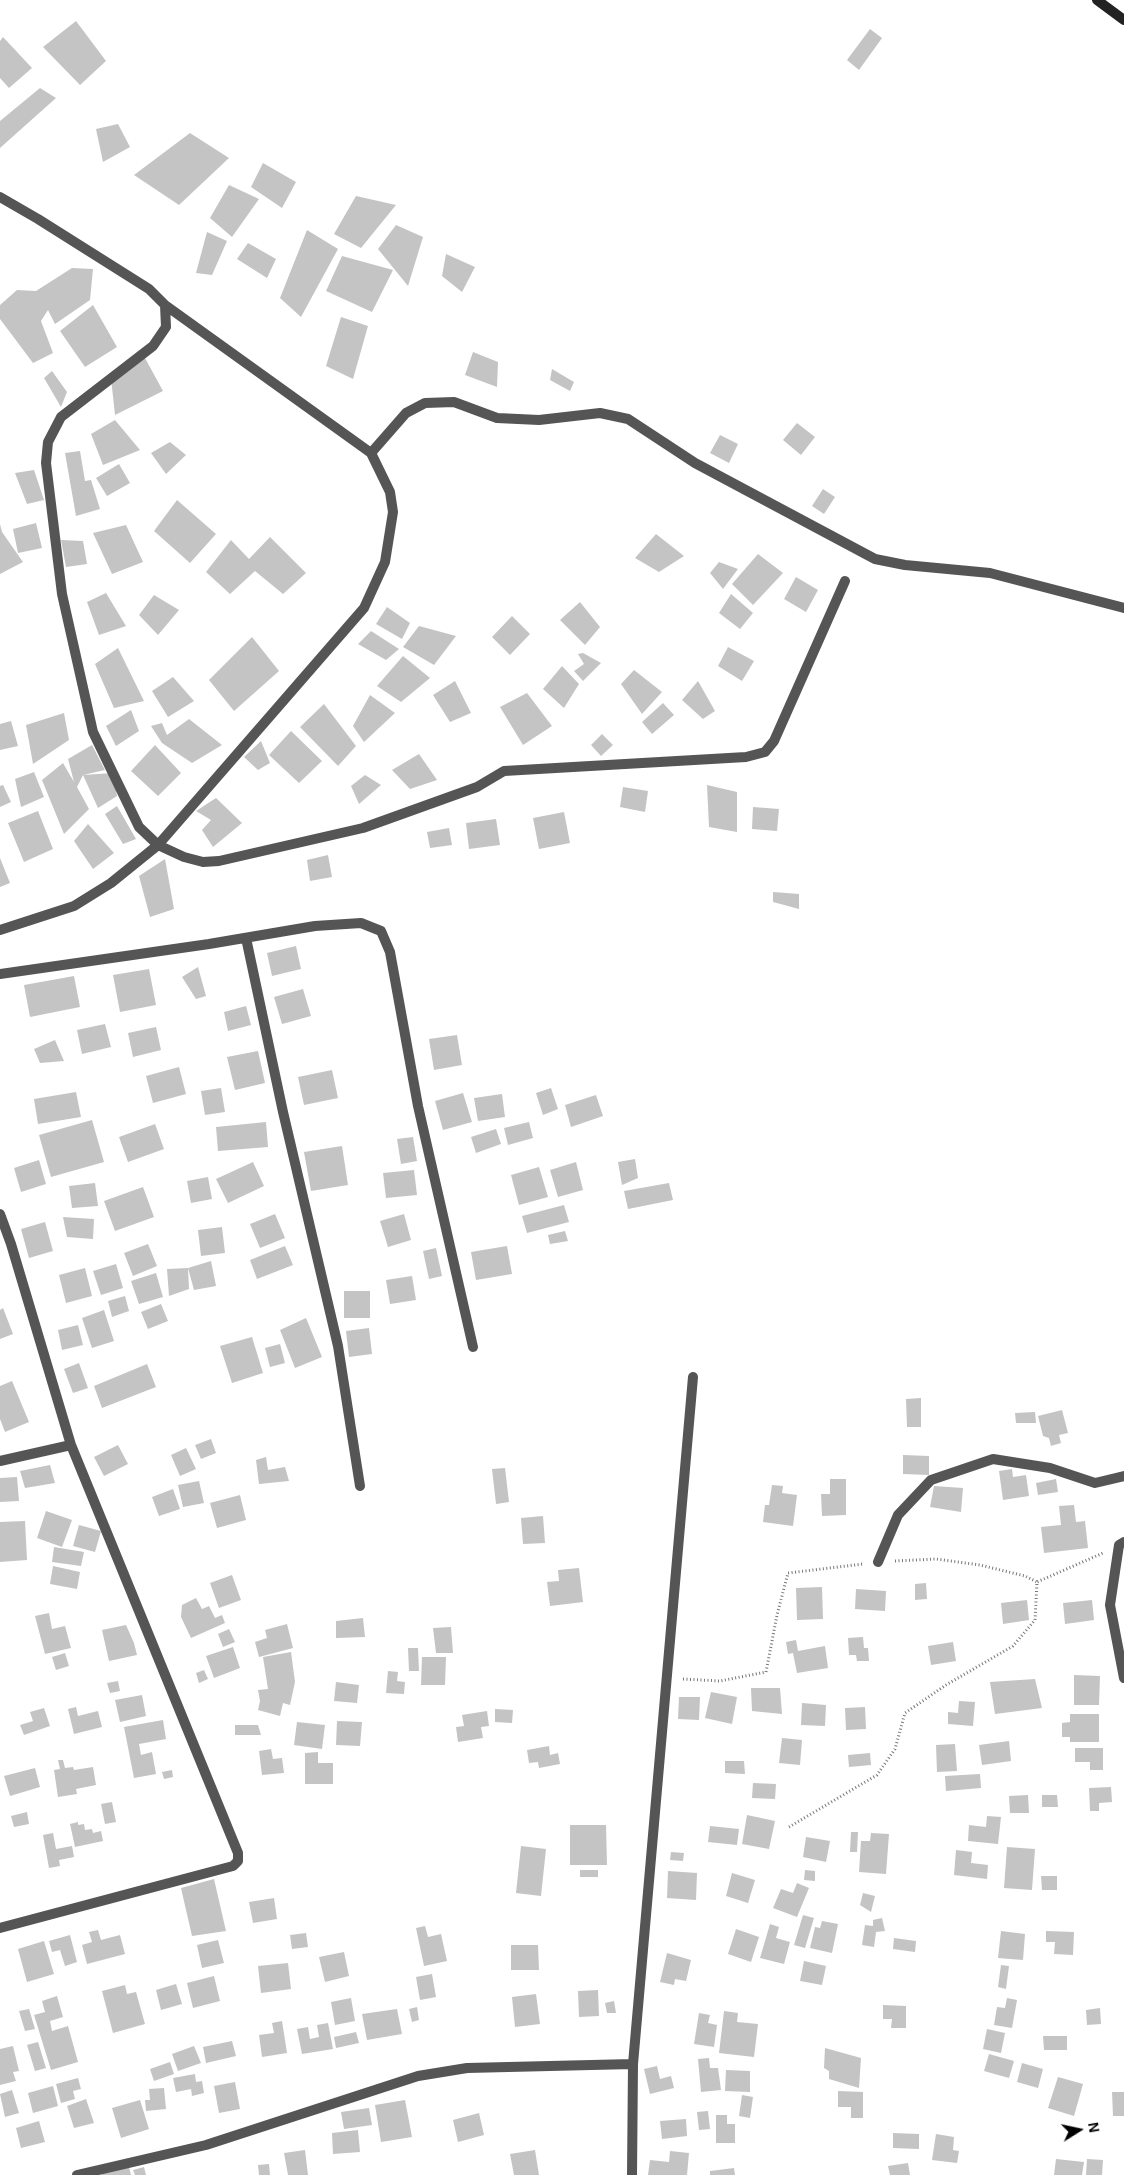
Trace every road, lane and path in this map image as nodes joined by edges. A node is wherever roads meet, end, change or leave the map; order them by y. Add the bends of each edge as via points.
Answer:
1 (1097, 0) edge
2 (1124, 20) edge
3 (0, 198) edge
4 (165, 305) junction
5 (371, 453) junction
6 (845, 581) dead end
7 (1124, 608) edge
8 (158, 845) junction
9 (0, 930) edge
10 (246, 938) junction
11 (0, 974) edge
12 (0, 1214) edge
13 (473, 1347) dead end
14 (694, 1377) dead end
15 (71, 1445) junction
16 (0, 1461) edge
17 (1124, 1476) edge
18 (360, 1486) dead end
19 (1122, 1544) edge
20 (878, 1562) junction
21 (1037, 1582) junction
22 (667, 1677) junction
23 (1124, 1678) edge
24 (789, 1828) dead end
25 (0, 1928) edge
26 (633, 2064) junction
27 (77, 2175) edge
28 (632, 2175) edge

1 - 2 main road
3 - 4 street via 149,289
4 - 5 street
4 - 8 street via 166,327 153,346 61,417 48,442 46,463 62,594 93,732 139,827
5 - 7 street via 406,413 424,403 454,402 497,418 539,420 600,413 628,418 694,463 875,559 990,573
5 - 8 street via 390,492 393,512 385,562 364,608
6 - 8 street via 774,741 765,752 746,757 504,771 477,787 363,828 219,861 203,862
8 - 9 street via 111,883 74,906
10 - 11 street
10 - 13 street via 315,926 361,923 381,931 390,952 418,1106
10 - 18 street via 338,1346
12 - 15 street
14 - 22 street
15 - 16 street
15 - 25 street via 238,1853 238,1861 234,1866
17 - 20 street via 1095,1483 1050,1468 992,1459 931,1480 898,1515
19 - 21 path
19 - 23 street via 1110,1605
20 - 21 path via 936,1559 980,1565
20 - 22 path via 788,1574 766,1672 720,1681
21 - 24 path via 1035,1620 1013,1646 905,1713 895,1749 877,1775
22 - 26 street
26 - 27 street via 467,2068 418,2076 206,2145
26 - 28 street

